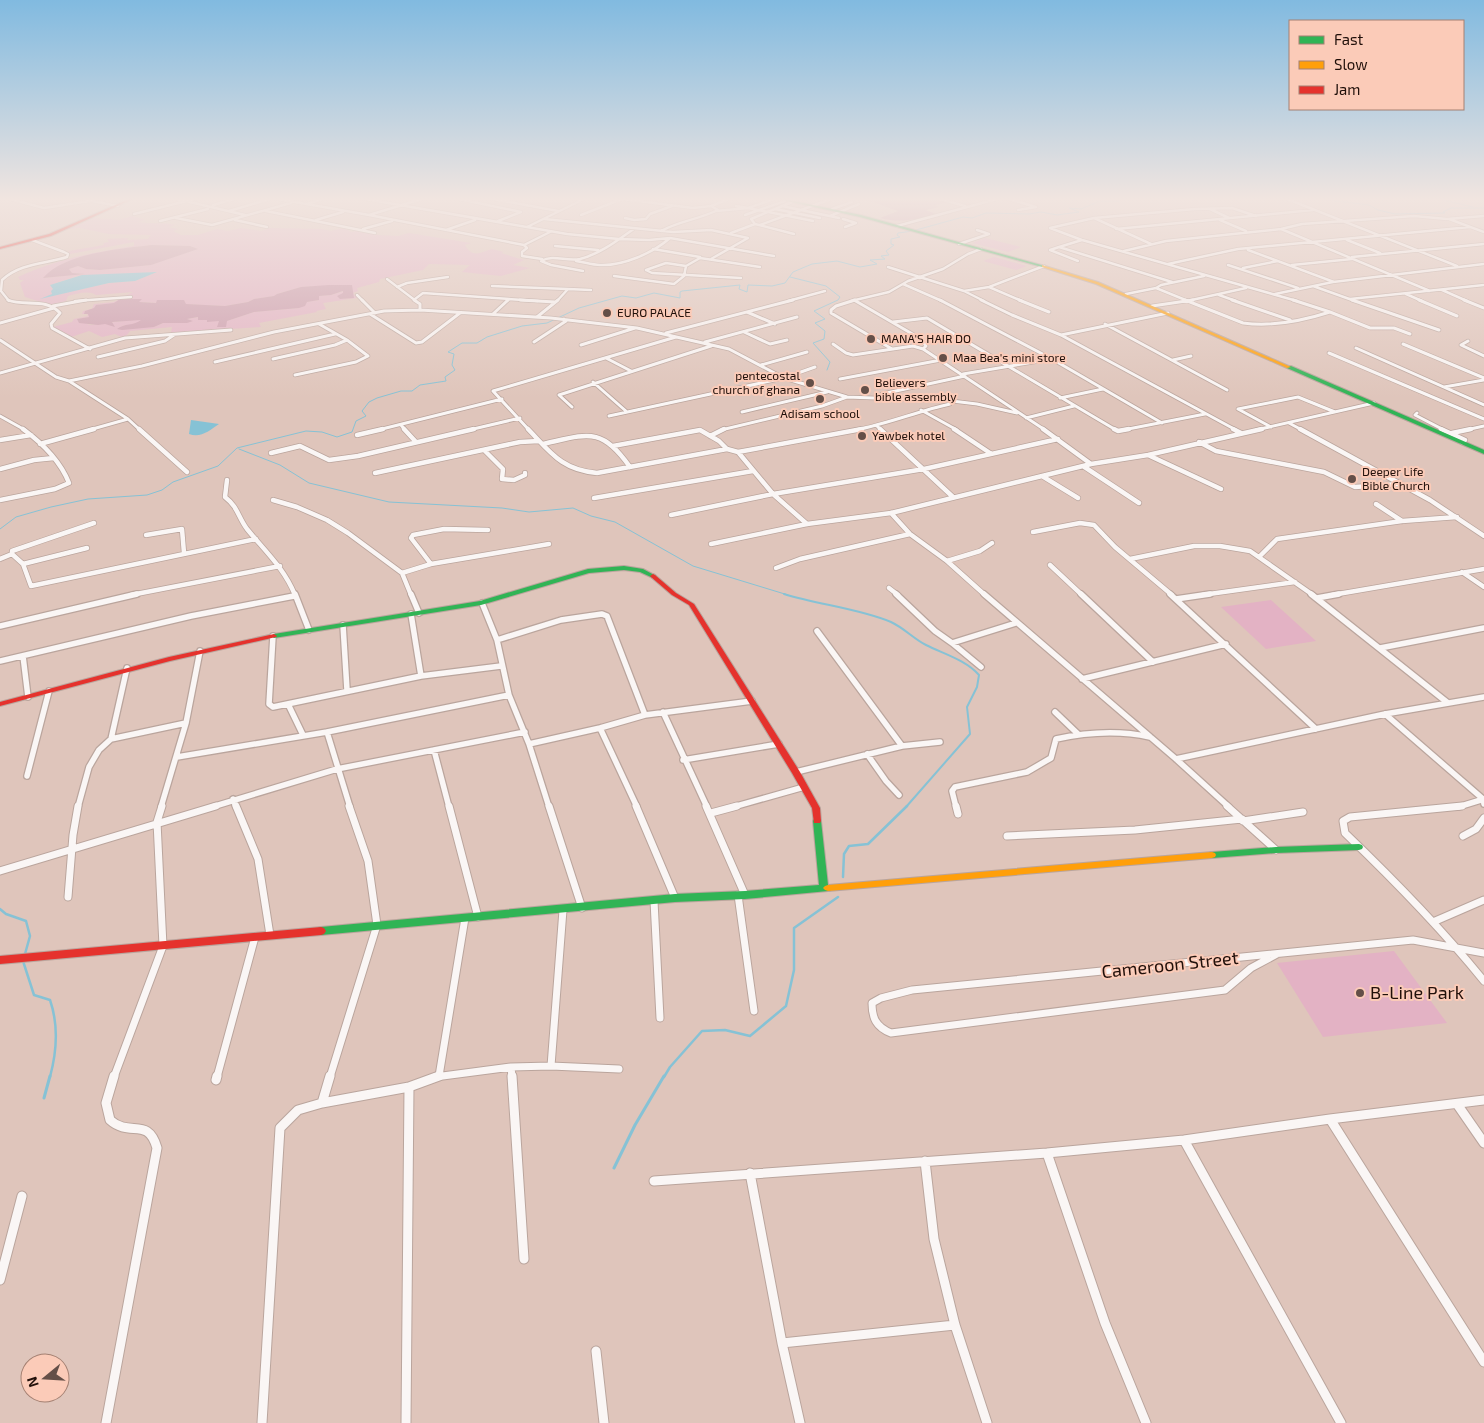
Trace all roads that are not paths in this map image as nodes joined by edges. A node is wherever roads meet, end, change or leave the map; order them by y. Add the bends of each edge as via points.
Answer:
1 (32, 265) edge
2 (552, 265) edge
3 (659, 265) edge
4 (682, 265) edge
5 (750, 265) edge
6 (949, 265) edge
7 (1119, 265) edge
8 (1170, 265) edge
9 (1229, 265) edge
10 (1258, 265) edge
11 (1291, 265) edge
12 (1369, 265) edge
13 (1455, 265) edge
14 (1472, 265) edge
15 (686, 266) joint
16 (1044, 266) joint
17 (760, 267) dead end
18 (1459, 267) junction
19 (888, 268) dead end
20 (1241, 269) junction
21 (583, 271) dead end
22 (684, 275) junction
23 (1392, 275) junction
24 (614, 276) dead end
25 (1204, 276) junction
26 (448, 277) dead end
27 (922, 277) junction
28 (741, 278) dead end
29 (388, 279) dead end
30 (1174, 282) junction
31 (1336, 282) junction
32 (903, 284) junction
33 (492, 286) dead end
34 (1313, 286) junction
35 (1484, 286) edge
36 (397, 287) junction
37 (989, 287) junction
38 (1156, 288) junction
39 (1248, 288) junction
40 (568, 289) junction
41 (1300, 289) junction
42 (591, 290) dead end
43 (1440, 290) junction
44 (825, 291) dead end
45 (964, 291) junction
46 (1430, 291) junction
47 (1404, 293) junction
48 (357, 294) dead end
49 (1126, 294) junction
50 (1217, 294) junction
51 (1272, 294) junction
52 (131, 297) dead end
53 (415, 298) junction
54 (509, 299) junction
55 (1350, 299) junction
56 (854, 300) junction
57 (1186, 301) junction
58 (555, 302) junction
59 (1152, 306) junction
60 (54, 307) junction
61 (1484, 308) edge
62 (420, 310) junction
63 (747, 312) junction
64 (1049, 312) dead end
65 (1330, 312) junction
66 (375, 313) junction
67 (460, 313) junction
68 (1168, 313) junction
69 (370, 314) junction
70 (493, 314) junction
71 (1457, 316) dead end
72 (537, 317) junction
73 (797, 317) dead end
74 (564, 319) junction
75 (1292, 320) junction
76 (893, 322) junction
77 (0, 323) edge
78 (319, 324) junction
79 (775, 324) junction
80 (1105, 324) junction
81 (637, 328) junction
82 (231, 330) dead end
83 (1439, 330) dead end
84 (744, 332) junction
85 (664, 333) junction
86 (176, 334) junction
87 (335, 334) junction
88 (1061, 334) junction
89 (1410, 334) dead end
90 (678, 336) junction
91 (0, 340) edge
92 (347, 340) junction
93 (787, 340) dead end
94 (1468, 341) dead end
95 (534, 342) dead end
96 (703, 343) junction
97 (833, 344) dead end
98 (1403, 344) dead end
99 (581, 345) dead end
100 (713, 345) junction
101 (1356, 348) dead end
102 (90, 349) junction
103 (892, 349) junction
104 (923, 349) junction
105 (807, 352) dead end
106 (1329, 353) dead end
107 (98, 356) dead end
108 (1191, 356) dead end
109 (1484, 356) edge
110 (606, 358) junction
111 (273, 359) dead end
112 (1052, 359) junction
113 (941, 360) junction
114 (1173, 360) junction
115 (215, 362) dead end
116 (35, 364) junction
117 (762, 365) junction
118 (1011, 366) junction
119 (815, 367) dead end
120 (631, 371) junction
121 (0, 373) edge
122 (295, 375) dead end
123 (964, 375) junction
124 (784, 378) junction
125 (840, 379) dead end
126 (1484, 379) edge
127 (69, 381) junction
128 (593, 382) junction
129 (1444, 387) junction
130 (1103, 389) junction
131 (1228, 390) dead end
132 (827, 392) junction
133 (846, 397) junction
134 (1060, 398) junction
135 (881, 400) junction
136 (503, 401) junction
137 (959, 402) junction
138 (1374, 404) junction
139 (1484, 405) edge
140 (1074, 406) junction
141 (572, 407) dead end
142 (921, 410) junction
143 (628, 412) junction
144 (742, 412) dead end
145 (1335, 412) junction
146 (1017, 413) junction
147 (1417, 413) dead end
148 (1205, 414) junction
149 (0, 416) edge
150 (609, 416) dead end
151 (520, 418) junction
152 (1026, 418) junction
153 (128, 419) junction
154 (1484, 419) edge
155 (1162, 423) junction
156 (1290, 423) junction
157 (1425, 424) junction
158 (401, 425) junction
159 (877, 426) junction
160 (1484, 426) edge
161 (1271, 427) junction
162 (1241, 433) junction
163 (1452, 433) junction
164 (31, 435) junction
165 (357, 435) dead end
166 (710, 436) junction
167 (1058, 439) junction
168 (0, 440) edge
169 (416, 442) junction
170 (541, 442) junction
171 (1199, 442) junction
172 (1462, 442) junction
173 (40, 444) junction
174 (613, 446) junction
175 (727, 449) junction
176 (484, 450) junction
177 (49, 452) junction
178 (738, 452) junction
179 (1484, 452) edge
180 (271, 453) dead end
181 (990, 453) junction
182 (1148, 454) junction
183 (54, 458) junction
184 (34, 460) junction
185 (1091, 464) junction
186 (1083, 466) junction
187 (630, 467) junction
188 (0, 469) edge
189 (924, 469) junction
190 (753, 470) junction
191 (187, 472) dead end
192 (525, 473) dead end
193 (375, 474) dead end
194 (1042, 476) junction
195 (227, 480) dead end
196 (1401, 484) junction
197 (1221, 489) dead end
198 (774, 494) junction
199 (953, 497) junction
200 (594, 498) dead end
201 (1078, 498) dead end
202 (0, 500) edge
203 (274, 500) dead end
204 (1139, 503) dead end
205 (1376, 504) dead end
206 (891, 513) junction
207 (671, 515) dead end
208 (1457, 517) junction
209 (1402, 521) junction
210 (94, 523) dead end
211 (807, 524) junction
212 (488, 530) dead end
213 (1033, 532) dead end
214 (910, 534) junction
215 (146, 535) dead end
216 (1484, 536) edge
217 (256, 539) junction
218 (992, 543) dead end
219 (549, 544) dead end
220 (711, 544) dead end
221 (87, 548) dead end
222 (184, 553) junction
223 (12, 554) junction
224 (1259, 557) junction
225 (0, 559) edge
226 (1130, 559) junction
227 (947, 561) junction
228 (23, 564) junction
229 (431, 564) junction
230 (1050, 565) dead end
231 (280, 566) junction
232 (776, 568) dead end
233 (1484, 569) edge
234 (1462, 572) junction
235 (402, 573) junction
236 (1296, 582) junction
237 (1484, 587) edge
238 (889, 588) dead end
239 (294, 596) junction
240 (1317, 598) junction
241 (1176, 599) junction
242 (482, 603) junction
243 (415, 614) junction
244 (1016, 623) junction
245 (343, 625) junction
246 (0, 626) edge
247 (1484, 628) edge
248 (309, 630) junction
249 (817, 631) dead end
250 (274, 636) junction
251 (497, 640) junction
252 (952, 643) junction
253 (1226, 644) junction
254 (1380, 648) junction
255 (200, 651) junction
256 (23, 656) junction
257 (0, 661) edge
258 (1153, 662) junction
259 (501, 666) junction
260 (981, 667) dead end
261 (127, 668) junction
262 (421, 676) junction
263 (1082, 679) junction
264 (347, 690) junction
265 (49, 691) junction
266 (509, 695) junction
267 (28, 697) junction
268 (1484, 697) edge
269 (752, 701) junction
270 (1448, 703) junction
271 (0, 704) edge
272 (288, 704) junction
273 (662, 712) junction
274 (1056, 712) dead end
275 (1385, 714) junction
276 (645, 715) junction
277 (186, 723) junction
278 (600, 728) junction
279 (1316, 729) junction
280 (327, 732) junction
281 (525, 732) junction
282 (1078, 734) junction
283 (303, 735) junction
284 (1151, 737) junction
285 (110, 739) junction
286 (940, 742) dead end
287 (529, 744) junction
288 (779, 744) junction
289 (902, 746) junction
290 (434, 750) junction
291 (867, 754) junction
292 (177, 757) junction
293 (1176, 759) junction
294 (683, 760) junction
295 (337, 769) junction
296 (796, 772) junction
297 (28, 776) dead end
298 (804, 787) junction
299 (899, 794) dead end
300 (233, 799) junction
301 (1484, 801) edge
302 (1303, 812) dead end
303 (711, 813) junction
304 (958, 814) dead end
305 (1484, 818) edge
306 (1242, 820) junction
307 (157, 822) junction
308 (1007, 836) dead end
309 (1464, 836) dead end
310 (1359, 847) junction
311 (72, 849) junction
312 (1276, 850) junction
313 (0, 871) edge
314 (824, 887) junction
315 (742, 895) junction
316 (68, 897) dead end
317 (675, 898) junction
318 (654, 900) junction
319 (1484, 900) edge
320 (582, 908) junction
321 (563, 910) junction
322 (478, 917) junction
323 (465, 918) junction
324 (1433, 922) junction
325 (377, 925) junction
326 (270, 935) junction
327 (256, 937) junction
328 (163, 946) junction
329 (1458, 949) junction
330 (1484, 953) edge
331 (1277, 954) junction
332 (0, 960) edge
333 (1484, 981) edge
334 (754, 1011) dead end
335 (660, 1018) dead end
336 (551, 1066) junction
337 (511, 1067) junction
338 (618, 1068) dead end
339 (439, 1076) junction
340 (216, 1080) dead end
341 (409, 1087) junction
342 (1484, 1100) edge
343 (322, 1103) junction
344 (1457, 1104) junction
345 (1330, 1119) junction
346 (1184, 1140) junction
347 (1484, 1143) edge
348 (1047, 1153) junction
349 (925, 1161) junction
350 (750, 1173) junction
351 (654, 1181) dead end
352 (22, 1196) dead end
353 (524, 1259) dead end
354 (0, 1280) edge
355 (955, 1325) junction
356 (782, 1343) junction
357 (596, 1351) dead end
358 (1484, 1362) edge
359 (106, 1423) edge
360 (262, 1423) edge
361 (406, 1423) edge
362 (604, 1423) edge
363 (800, 1423) edge
364 (987, 1423) edge
365 (1146, 1423) edge
366 (1341, 1423) edge

1 - 60 street via 9,274 2,280 1,291 9,301 28,300
2 - 21 street
3 - 22 street via 646,270
4 - 15 street
5 - 17 street
6 - 27 street
7 - 30 street
8 - 25 street
9 - 20 street
10 - 20 street
11 - 31 street
12 - 23 street
13 - 18 street
14 - 18 street
15 - 22 street
16 - 37 street
16 - 49 street
18 - 23 street
19 - 27 street
20 - 41 street
22 - 24 street via 678,283 670,284
22 - 28 street
23 - 31 street
23 - 46 street
25 - 30 street
25 - 39 street
26 - 36 street
27 - 32 street
27 - 45 street
29 - 36 street
30 - 38 street
31 - 34 street
32 - 56 street via 882,294
32 - 112 street
33 - 40 street
34 - 41 street
34 - 55 street
35 - 43 street
36 - 53 street
37 - 45 street
37 - 64 street
38 - 49 street
38 - 57 street
39 - 50 street
39 - 51 street
40 - 42 street
40 - 58 street
41 - 51 street
43 - 46 street
43 - 61 street
44 - 63 street
45 - 88 street
46 - 47 street
47 - 55 street
47 - 71 street
48 - 66 street
49 - 59 street
50 - 57 street
50 - 75 street
51 - 65 street
52 - 60 street via 79,300
53 - 54 street via 423,293
53 - 62 street
54 - 58 street
54 - 70 street
55 - 83 street
56 - 76 street
56 - 103 street via 836,306 831,313
57 - 59 street
57 - 75 street via 1248,324
58 - 72 street
59 - 68 street
60 - 77 street
60 - 102 street via 60,313 51,324 52,328
62 - 66 street
62 - 67 street
63 - 79 street
63 - 85 street
65 - 75 street
65 - 89 street via 1370,328 1394,328
66 - 69 street
67 - 69 street via 422,342 416,343
67 - 70 street
68 - 80 street
68 - 138 street
69 - 78 street
70 - 72 street
72 - 74 street
73 - 79 street
74 - 81 street
74 - 95 street via 566,321
76 - 104 street via 921,339 926,346
76 - 118 street via 928,318
78 - 87 street
78 - 127 street
79 - 84 street
80 - 88 street
80 - 114 street
81 - 85 street
81 - 99 street
82 - 86 street
84 - 93 street via 770,344
84 - 96 street
85 - 90 street
86 - 102 street via 125,338
86 - 107 street via 165,341
87 - 92 street
87 - 115 street
88 - 148 street
90 - 96 street
90 - 110 street
91 - 116 street
92 - 111 street
92 - 122 street via 368,356 356,362
94 - 109 street via 1461,345
96 - 100 street
97 - 103 street via 853,355
98 - 126 street
100 - 117 street via 729,348
100 - 120 street
101 - 129 street
102 - 116 street
103 - 104 street via 913,346
104 - 113 street
105 - 117 street
106 - 154 street
108 - 114 street
110 - 120 street
110 - 136 street via 493,391
112 - 118 street
112 - 130 street
113 - 123 street
113 - 125 street
114 - 131 street
116 - 121 street
116 - 127 street
117 - 124 street
118 - 123 street
118 - 134 street
119 - 124 street
120 - 128 street
123 - 135 street via 882,394
123 - 146 street
124 - 132 street
124 - 143 street
126 - 129 street
127 - 153 street
128 - 141 street via 559,395
128 - 143 street
129 - 139 street
130 - 134 street
130 - 155 street
132 - 133 street
132 - 144 street
133 - 135 street
133 - 166 street via 822,406 725,428
134 - 140 street
135 - 137 street
136 - 151 street
136 - 158 street
137 - 142 street
137 - 146 street
138 - 145 street
138 - 157 street
140 - 152 street
140 - 155 street via 1118,431
142 - 159 street
142 - 181 street
143 - 150 street
145 - 156 street
145 - 161 street via 1298,397 1238,409
146 - 152 street
147 - 157 street via 1414,415
148 - 155 street
148 - 162 street
149 - 164 street via 13,421
151 - 169 street
151 - 170 street
152 - 167 street
153 - 173 street
153 - 191 street
156 - 161 street
156 - 196 street
157 - 163 street
157 - 172 street
158 - 165 street
158 - 169 street
159 - 178 street
159 - 189 street
160 - 163 street
161 - 162 street
162 - 171 street
163 - 172 street via 1465,440
164 - 168 street
164 - 173 street
166 - 174 street via 696,430
166 - 175 street
167 - 181 street
167 - 185 street
169 - 180 street via 334,460 300,446
170 - 174 street via 590,437 602,439
170 - 176 street via 520,442
170 - 187 street via 558,461 584,472
171 - 182 street
171 - 196 street via 1216,451 1324,472 1355,487
172 - 179 street
173 - 177 street
174 - 187 street
175 - 178 street
175 - 187 street
176 - 192 street via 502,469 502,479 521,478
176 - 193 street
177 - 183 street
177 - 184 street
178 - 190 street
181 - 189 street
182 - 185 street
182 - 197 street
183 - 184 street
183 - 202 street via 69,483 55,490
184 - 188 street
185 - 186 street
186 - 194 street
186 - 204 street
189 - 198 street
189 - 199 street
190 - 198 street
190 - 200 street
194 - 199 street
194 - 201 street
195 - 217 street via 225,496 234,504
196 - 208 street
198 - 207 street
198 - 211 street
199 - 206 street
203 - 235 street via 327,520
205 - 209 street
206 - 211 street
206 - 214 street
208 - 209 street
208 - 216 street
209 - 224 street via 1278,539
210 - 223 street via 31,543 12,551
211 - 220 street
212 - 229 street via 444,529 412,535
213 - 226 street via 1087,523 1100,529
214 - 227 street
214 - 232 street via 800,559
215 - 222 street via 182,529
217 - 222 street
217 - 231 street
218 - 227 street via 980,551
219 - 229 street
221 - 228 street
222 - 228 street via 33,586
223 - 225 street
223 - 228 street
224 - 226 street via 1243,549 1194,546
224 - 236 street
226 - 241 street
227 - 244 street
229 - 235 street
230 - 258 street
231 - 239 street
231 - 246 street via 135,594
233 - 234 street
234 - 237 street
234 - 240 street
235 - 243 street
236 - 240 street
236 - 241 street
238 - 252 street via 919,618
239 - 248 street
239 - 256 street via 191,616
240 - 254 street
241 - 253 street
242 - 243 street
242 - 251 street
242 - 269 street via 574,575 620,568 647,570 691,604
243 - 245 street
243 - 262 street
244 - 252 street
244 - 263 street
245 - 248 street
245 - 264 street
247 - 254 street
248 - 250 street
249 - 289 street
250 - 255 street
250 - 272 street via 269,704 273,707
251 - 259 street
251 - 276 street via 561,620 607,616
252 - 260 street
253 - 258 street
253 - 279 street
254 - 270 street
255 - 261 street
255 - 277 street
256 - 257 street
256 - 267 street
258 - 263 street
259 - 262 street
259 - 266 street
261 - 265 street
261 - 285 street
262 - 264 street
263 - 284 street
264 - 272 street
265 - 267 street
265 - 297 street
266 - 280 street
266 - 281 street
267 - 271 street
268 - 270 street
269 - 273 street
269 - 288 street
270 - 275 street
272 - 283 street
273 - 276 street
273 - 294 street
274 - 282 street
275 - 279 street
275 - 301 street
276 - 278 street
277 - 285 street
277 - 292 street
278 - 287 street
278 - 317 street
279 - 293 street
280 - 283 street
280 - 295 street
281 - 287 street
281 - 290 street
282 - 284 street via 1117,731
282 - 304 street via 1056,739 1051,758 1028,772 955,787 952,791
283 - 292 street
284 - 293 street
285 - 311 street via 98,750 82,781
286 - 289 street
287 - 320 street
288 - 294 street
288 - 296 street
289 - 291 street
290 - 295 street
290 - 322 street
291 - 296 street
291 - 299 street
292 - 307 street
293 - 306 street
294 - 303 street
295 - 300 street
295 - 325 street via 368,861
296 - 298 street
298 - 303 street
298 - 314 street via 818,817
300 - 307 street
300 - 326 street via 258,859
301 - 310 street via 1350,817 1343,821 1343,827
302 - 306 street
303 - 315 street via 730,854
305 - 309 street via 1476,829
306 - 308 street via 1135,830
306 - 312 street
307 - 311 street
307 - 328 street
310 - 312 street
310 - 324 street
311 - 313 street
311 - 316 street
312 - 314 street
314 - 315 street
315 - 317 street
315 - 334 street
317 - 318 street
318 - 320 street
318 - 335 street
319 - 324 street
320 - 321 street
321 - 322 street
321 - 336 street
322 - 323 street
323 - 325 street
323 - 339 street
324 - 329 street
325 - 326 street
325 - 343 street
326 - 327 street
327 - 328 street
327 - 340 street
328 - 332 street
328 - 359 street via 105,1106 107,1116 115,1125 147,1130 153,1134 157,1148
329 - 330 street, Cameroon Street
329 - 331 street, Cameroon Street via 1413,940
329 - 333 street
331 - 331 street, Cameroon Street via 1252,968 1225,990 891,1033 881,1030 875,1022 872,1003 912,990
336 - 337 street
336 - 338 street
337 - 339 street
337 - 353 street
339 - 341 street
341 - 343 street
341 - 361 street
342 - 344 street
343 - 360 street via 298,1110 280,1128
344 - 345 street
344 - 347 street
345 - 346 street
345 - 358 street
346 - 348 street
346 - 366 street
348 - 349 street
348 - 365 street via 1105,1323
349 - 350 street
349 - 355 street via 934,1239
350 - 351 street
350 - 356 street
352 - 354 street
355 - 356 street
355 - 364 street
356 - 363 street
357 - 362 street

